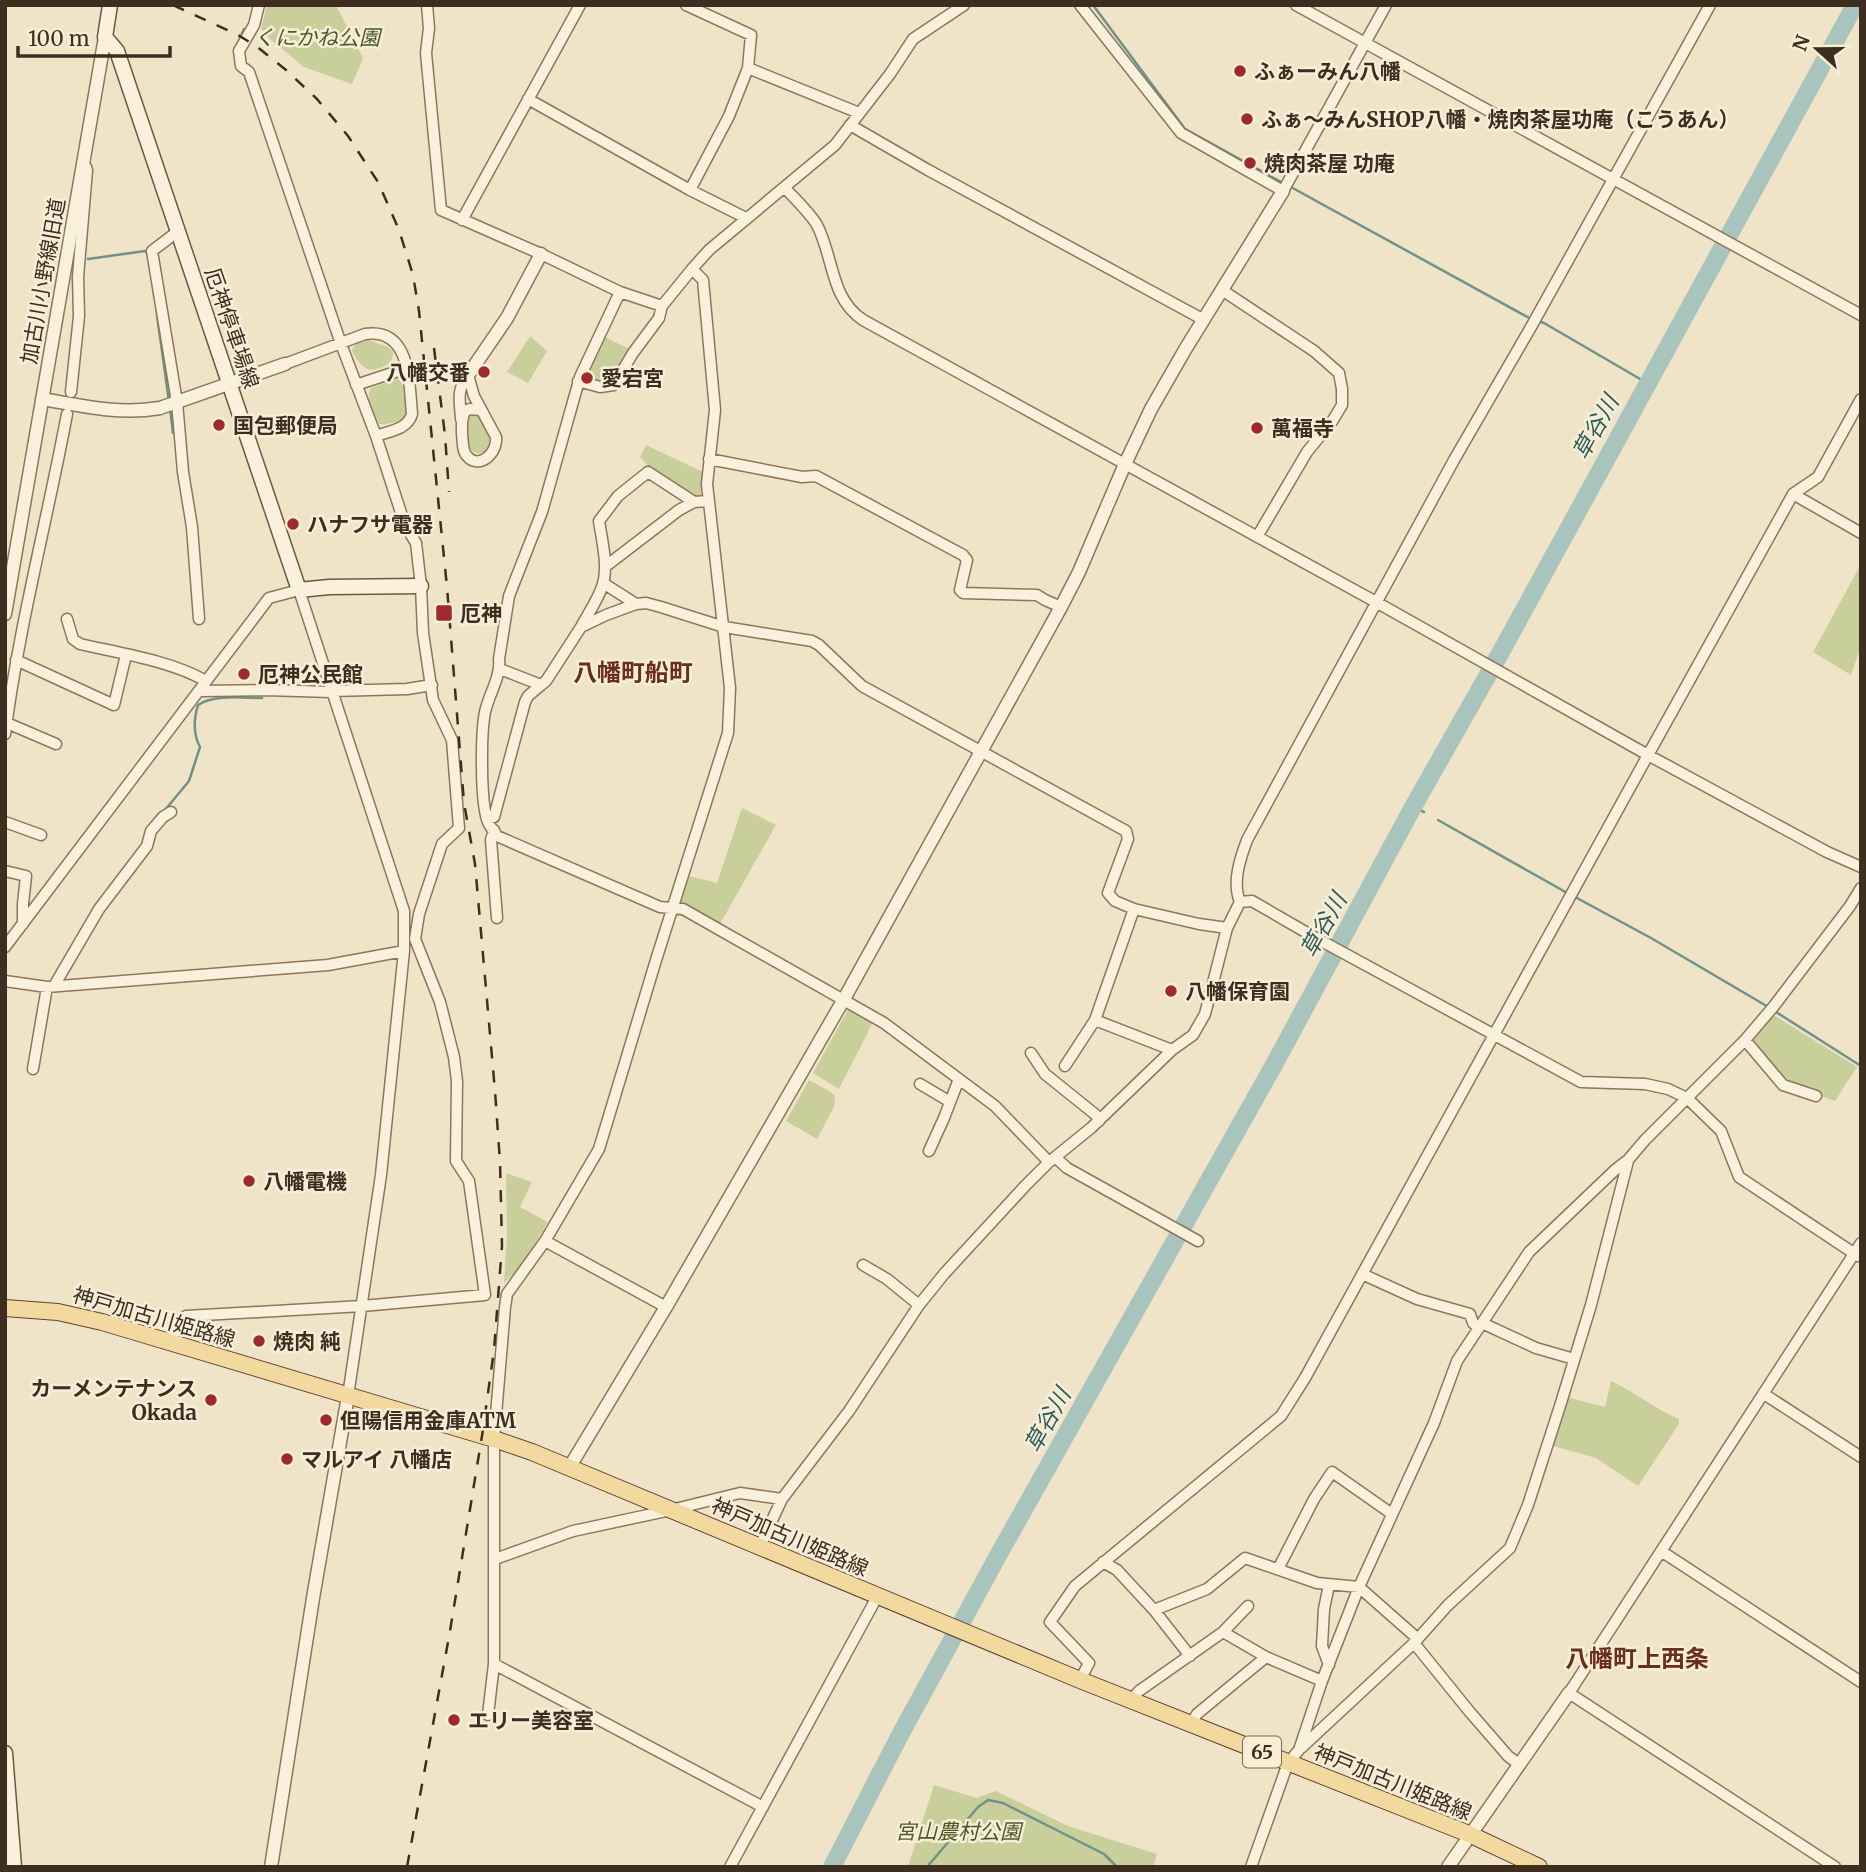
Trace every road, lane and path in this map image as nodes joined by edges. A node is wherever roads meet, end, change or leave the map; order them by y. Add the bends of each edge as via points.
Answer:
1 (110, 5) edge
2 (259, 5) edge
3 (427, 5) edge
4 (580, 5) edge
5 (686, 5) edge
6 (964, 5) edge
7 (1080, 5) edge
8 (1296, 5) edge
9 (1386, 5) edge
10 (1710, 5) edge
11 (105, 37) junction
12 (1365, 43) junction
13 (748, 68) junction
14 (528, 99) junction
15 (859, 113) junction
16 (850, 125) junction
17 (82, 162) junction
18 (1613, 178) junction
19 (785, 188) junction
20 (690, 190) junction
21 (1283, 191) junction
22 (746, 218) junction
23 (462, 220) junction
24 (177, 232) junction
25 (541, 254) junction
26 (692, 269) junction
27 (1222, 290) junction
28 (620, 292) junction
29 (662, 306) junction
30 (1861, 315) edge
31 (1203, 320) junction
32 (341, 344) junction
33 (285, 364) joint
34 (407, 368) junction
35 (468, 375) junction
36 (578, 382) junction
37 (228, 384) junction
38 (356, 385) junction
39 (71, 392) dead end
40 (42, 399) junction
41 (177, 402) junction
42 (1860, 403) edge
43 (480, 410) junction
44 (67, 414) dead end
45 (462, 423) junction
46 (376, 436) junction
47 (709, 459) junction
48 (1125, 464) junction
49 (1793, 494) junction
50 (708, 501) junction
51 (694, 502) junction
52 (1861, 533) edge
53 (1257, 537) junction
54 (606, 566) junction
55 (603, 583) junction
56 (421, 586) junction
57 (299, 590) junction
58 (1376, 602) junction
59 (636, 604) junction
60 (1061, 607) junction
61 (5, 614) edge
62 (199, 619) dead end
63 (67, 620) dead end
64 (582, 627) junction
65 (724, 627) junction
66 (126, 655) junction
67 (16, 660) junction
68 (500, 669) junction
69 (206, 681) junction
70 (432, 685) junction
71 (541, 685) junction
72 (199, 691) junction
73 (331, 691) junction
74 (6, 729) edge
75 (56, 744) dead end
76 (981, 752) junction
77 (1648, 755) junction
78 (483, 774) junction
79 (506, 775) junction
80 (170, 812) dead end
81 (487, 819) junction
82 (5, 822) edge
83 (494, 830) junction
84 (41, 835) dead end
85 (1861, 867) edge
86 (5, 870) edge
87 (1861, 888) edge
88 (1240, 902) junction
89 (1850, 906) junction
90 (673, 908) junction
91 (1134, 909) junction
92 (1861, 913) edge
93 (497, 918) dead end
94 (23, 924) junction
95 (1227, 928) junction
96 (410, 939) junction
97 (5, 947) edge
98 (404, 951) junction
99 (5, 981) edge
100 (50, 986) junction
101 (844, 999) junction
102 (1095, 1020) junction
103 (1494, 1034) junction
104 (1745, 1040) junction
105 (1172, 1050) junction
106 (1031, 1053) dead end
107 (1065, 1066) dead end
108 (33, 1069) dead end
109 (959, 1079) junction
110 (920, 1084) dead end
111 (1816, 1096) dead end
112 (1687, 1098) junction
113 (951, 1100) junction
114 (1099, 1121) junction
115 (929, 1151) dead end
116 (1052, 1160) junction
117 (1628, 1160) junction
118 (545, 1241) junction
119 (1198, 1241) dead end
120 (1859, 1251) edge
121 (863, 1265) dead end
122 (1362, 1274) junction
123 (919, 1305) junction
124 (362, 1306) junction
125 (666, 1307) junction
126 (5, 1308) edge
127 (1481, 1325) junction
128 (170, 1343) junction
129 (1574, 1359) junction
130 (1764, 1394) junction
131 (348, 1395) junction
132 (494, 1439) junction
133 (1861, 1457) edge
134 (569, 1468) junction
135 (782, 1499) junction
136 (671, 1510) junction
137 (1392, 1514) junction
138 (760, 1546) junction
139 (1661, 1551) junction
140 (495, 1559) junction
141 (1103, 1562) junction
142 (1278, 1569) junction
143 (1329, 1585) junction
144 (1359, 1587) junction
145 (877, 1597) junction
146 (1248, 1606) dead end
147 (1154, 1610) junction
148 (1223, 1632) junction
149 (1416, 1641) junction
150 (1190, 1656) junction
151 (1266, 1657) junction
152 (494, 1664) junction
153 (1329, 1665) junction
154 (1080, 1680) junction
155 (1322, 1681) junction
156 (1861, 1682) edge
157 (1569, 1693) junction
158 (1131, 1700) junction
159 (488, 1715) dead end
160 (1191, 1724) junction
161 (1299, 1750) junction
162 (5, 1753) edge
163 (1288, 1763) junction
164 (1520, 1765) junction
165 (763, 1807) junction
166 (1469, 1834) junction
167 (14, 1867) edge
168 (271, 1867) edge
169 (730, 1867) edge
170 (1251, 1867) edge
171 (1448, 1867) edge
172 (1539, 1867) edge
173 (1835, 1867) edge

1 - 11 main road
2 - 32 street via 239,51 241,66 249,72
3 - 23 street via 426,53 440,210
4 - 14 street
5 - 13 street via 751,34
6 - 15 street via 913,39
7 - 21 street via 1181,133
8 - 12 street
9 - 12 street
10 - 18 street
11 - 17 street, 加古川小野線旧道
11 - 24 main road, 厄神停車場線 via 117,51
12 - 18 street
12 - 21 street
13 - 15 street
13 - 20 street via 730,116
14 - 20 street
14 - 23 street
15 - 16 street
16 - 19 street via 835,145
16 - 31 street
17 - 39 street via 87,170
17 - 40 street, 加古川小野線旧道
18 - 30 street
18 - 58 street
19 - 22 street
19 - 48 street via 815,222 836,284 853,313
20 - 22 street
21 - 27 street
22 - 26 street
23 - 25 street
24 - 37 main road, 厄神停車場線
24 - 41 street via 152,251
25 - 28 street
25 - 35 street via 507,318
26 - 29 street
26 - 47 street via 704,280 710,347 715,410
27 - 31 street
27 - 53 street via 1314,351 1339,373 1342,389 1342,405 1307,452
28 - 29 street
28 - 36 street
29 - 36 street via 659,318 614,385
31 - 48 street
32 - 33 street
32 - 34 street via 365,334 383,336 398,344
32 - 38 street
33 - 37 street
34 - 38 street
34 - 46 street via 411,420
35 - 43 street
35 - 45 street via 459,394
36 - 68 street via 542,512 509,596
37 - 41 street
37 - 57 main road, 厄神停車場線
38 - 46 street
40 - 41 street via 122,411
40 - 61 street, 加古川小野線旧道
41 - 62 street
42 - 49 street via 1818,477
43 - 45 street via 465,411
43 - 45 street via 496,437 494,453 487,459 469,459 465,454
44 - 67 street
46 - 56 street via 405,525 416,543
47 - 50 street
47 - 60 street via 816,476 963,555 967,560 963,593 1037,594
48 - 53 street
48 - 60 street
49 - 52 street
49 - 77 street
50 - 51 street
50 - 65 street
51 - 54 street
51 - 54 street via 648,472 618,496 599,521
53 - 58 street
54 - 55 street
55 - 59 street
55 - 64 street
56 - 57 main road
56 - 70 street
57 - 69 street via 269,598
57 - 73 street
58 - 77 street
58 - 88 street via 1247,840 1238,865 1236,894
59 - 64 street
59 - 65 street via 662,607
60 - 76 street
63 - 66 street via 73,639 80,644
64 - 71 street
65 - 76 street via 812,641 862,686
65 - 90 street via 730,693 728,733
66 - 67 street via 114,705
66 - 69 street
67 - 74 street
68 - 71 street
68 - 78 street via 485,710
69 - 72 street
70 - 73 street
70 - 96 street via 433,700 452,740 459,828 442,844
71 - 79 street via 525,702
72 - 73 street
72 - 94 street
73 - 96 street
74 - 75 street
76 - 91 street via 1126,831 1128,839 1108,893
76 - 101 street
77 - 85 street
77 - 103 street
78 - 79 street
78 - 81 street
79 - 81 street via 494,817
80 - 100 street via 151,831 147,846 99,909
81 - 83 street
82 - 84 street
83 - 90 street via 497,836 660,907
83 - 93 street
86 - 94 street via 26,876
87 - 89 street
88 - 95 street
88 - 103 street via 1252,901
89 - 92 street
89 - 104 street
90 - 101 street via 683,909
90 - 118 street via 599,1149
91 - 95 street
91 - 102 street
94 - 97 street
95 - 105 street via 1205,1014 1193,1035
96 - 98 street
96 - 124 street via 440,1002 454,1057 456,1161 469,1181 485,1295
98 - 100 street via 328,965
98 - 124 street
99 - 100 street
100 - 108 street
101 - 109 street
101 - 125 street
102 - 105 street
102 - 107 street via 1076,1057
103 - 112 street via 1581,1082 1645,1084
103 - 122 street
104 - 111 street via 1783,1085
104 - 112 street
105 - 114 street
106 - 114 street via 1045,1073
109 - 113 street
109 - 116 street
110 - 113 street
112 - 117 street
112 - 120 street via 1721,1131 1739,1177
113 - 115 street
114 - 116 street
116 - 119 street
116 - 123 street
117 - 127 street via 1530,1252
117 - 129 street
118 - 125 street
118 - 132 street via 507,1294
120 - 130 street
121 - 123 street
122 - 127 street via 1417,1299 1470,1314 1473,1323
122 - 141 street via 1281,1416
123 - 135 street via 849,1411
124 - 128 street via 187,1316
124 - 131 street
125 - 134 street
126 - 128 main road, 神戸加古川姫路線 / 65 via 58,1312
127 - 129 street
127 - 137 street via 1457,1361
128 - 131 main road, 神戸加古川姫路線 / 65
129 - 149 street via 1547,1450 1510,1548
130 - 133 street
130 - 139 street
131 - 132 main road, 神戸加古川姫路線 / 65
131 - 168 street
132 - 134 main road, 神戸加古川姫路線 / 65
132 - 140 street
134 - 136 main road, 神戸加古川姫路線 / 65
135 - 136 street via 740,1493
135 - 138 street
136 - 138 main road, 神戸加古川姫路線 / 65
136 - 140 street via 573,1531
137 - 142 street via 1332,1472
137 - 144 street
138 - 145 main road, 神戸加古川姫路線 / 65
139 - 156 street
139 - 157 street
140 - 152 street
141 - 147 street via 1117,1570
141 - 154 street via 1075,1586 1051,1622 1089,1663
142 - 143 street
142 - 147 street via 1245,1558 1207,1588
143 - 144 street
143 - 153 street via 1322,1646
144 - 149 street
144 - 153 street
145 - 154 main road, 神戸加古川姫路線 / 65
145 - 165 street
146 - 148 street
147 - 150 street
148 - 150 street
148 - 151 street
149 - 161 street
149 - 164 street via 1469,1711
150 - 158 street
151 - 155 street
151 - 160 street
152 - 159 street
152 - 165 street
153 - 155 street
154 - 158 main road, 神戸加古川姫路線 / 65
155 - 161 street
157 - 164 street
157 - 173 street
158 - 160 main road, 神戸加古川姫路線 / 65
160 - 163 main road, 神戸加古川姫路線 / 65
161 - 163 street
162 - 167 main road
163 - 166 main road, 神戸加古川姫路線 / 65
163 - 170 street
164 - 166 street
165 - 169 street
166 - 171 street
166 - 172 main road, 神戸加古川姫路線 / 65

